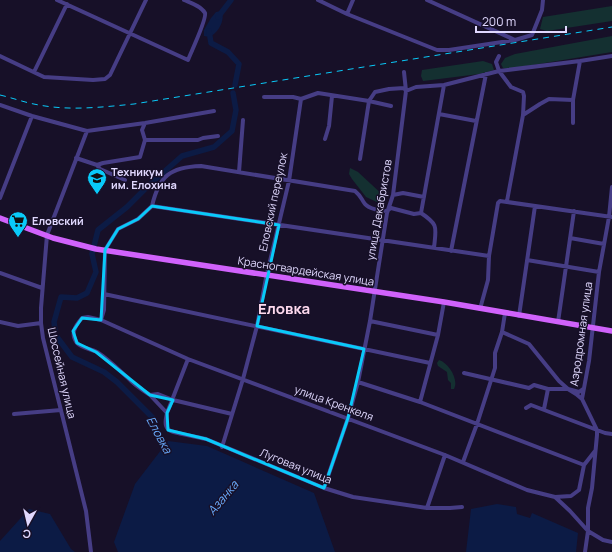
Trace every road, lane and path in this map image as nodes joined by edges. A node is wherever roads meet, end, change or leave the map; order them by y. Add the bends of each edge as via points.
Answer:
1 (57, 0) edge
2 (146, 0) edge
3 (184, 0) edge
4 (318, 0) edge
5 (353, 0) edge
6 (426, 0) edge
7 (543, 0) edge
8 (67, 4) junction
9 (347, 14) junction
10 (131, 34) junction
11 (515, 40) junction
12 (0, 56) edge
13 (498, 56) dead end
14 (612, 56) edge
15 (580, 61) junction
16 (499, 71) junction
17 (34, 72) junction
18 (404, 72) dead end
19 (486, 74) junction
20 (444, 84) junction
21 (406, 91) junction
22 (332, 96) junction
23 (264, 97) dead end
24 (301, 99) junction
25 (573, 100) junction
26 (369, 102) junction
27 (0, 105) edge
28 (391, 106) dead end
29 (214, 111) dead end
30 (439, 114) junction
31 (523, 115) junction
32 (32, 116) junction
33 (243, 120) dead end
34 (476, 120) junction
35 (145, 123) junction
36 (573, 123) dead end
37 (87, 131) junction
38 (218, 136) dead end
39 (325, 139) dead end
40 (145, 140) junction
41 (76, 158) junction
42 (360, 159) dead end
43 (98, 165) junction
44 (239, 172) junction
45 (125, 180) dead end
46 (289, 181) junction
47 (612, 187) edge
48 (392, 195) junction
49 (424, 197) junction
50 (0, 198) edge
51 (507, 201) junction
52 (152, 206) junction
53 (535, 206) junction
54 (387, 211) junction
55 (574, 211) junction
56 (421, 213) junction
57 (610, 217) edge
58 (0, 218) edge
59 (279, 225) junction
60 (47, 235) junction
61 (570, 238) junction
62 (382, 241) junction
63 (604, 244) junction
64 (434, 248) junction
65 (105, 250) junction
66 (451, 251) junction
67 (489, 256) junction
68 (527, 260) junction
69 (566, 267) junction
70 (599, 272) junction
71 (0, 273) edge
72 (267, 275) junction
73 (42, 288) junction
74 (375, 292) junction
75 (104, 294) junction
76 (444, 302) junction
77 (480, 308) junction
78 (505, 313) junction
79 (518, 316) junction
80 (101, 320) junction
81 (370, 321) junction
82 (0, 322) edge
83 (41, 322) junction
84 (558, 322) junction
85 (257, 326) junction
86 (592, 328) junction
87 (612, 331) edge
88 (502, 332) junction
89 (438, 335) junction
90 (364, 349) junction
91 (188, 359) junction
92 (430, 363) junction
93 (464, 373) dead end
94 (243, 379) junction
95 (491, 380) junction
96 (358, 382) junction
97 (548, 389) junction
98 (568, 389) junction
99 (583, 389) junction
100 (150, 395) junction
101 (582, 399) junction
102 (173, 400) junction
103 (420, 402) junction
104 (526, 408) dead end
105 (544, 409) junction
106 (61, 410) junction
107 (167, 413) junction
108 (14, 414) dead end
109 (232, 414) junction
110 (348, 418) junction
111 (477, 424) junction
112 (596, 430) junction
113 (612, 434) edge
114 (222, 447) junction
115 (595, 451) junction
116 (446, 455) junction
117 (463, 462) junction
118 (584, 465) junction
119 (324, 488) junction
120 (555, 497) junction
121 (462, 507) dead end
122 (427, 508) junction
123 (588, 531) junction
124 (612, 542) edge
125 (91, 552) edge
126 (586, 552) edge

1 - 8 street
2 - 10 street
3 - 10 street via 201,9 206,17 188,60
4 - 9 street
5 - 9 street
6 - 11 street
7 - 11 street via 542,10 532,35
8 - 10 street
8 - 17 street
9 - 11 street via 437,50
10 - 17 street via 105,80 44,77
12 - 17 street
13 - 16 street via 496,62
14 - 15 street
15 - 16 street
15 - 25 street
16 - 19 street
16 - 31 street via 512,87 523,92
18 - 21 street, улица Декабристов
19 - 20 street
19 - 34 street
20 - 21 street via 416,87
20 - 30 street
21 - 26 street via 404,88 375,92
21 - 48 street, улица Декабристов
22 - 24 street via 318,93
22 - 26 street
22 - 39 street
23 - 24 street
24 - 46 street, Еловский переулок
25 - 31 street via 549,99
25 - 36 street
26 - 28 street
26 - 42 street
27 - 32 street
29 - 35 street
30 - 34 street
30 - 49 street
31 - 51 street
32 - 37 street
32 - 50 street
33 - 44 street
34 - 66 street
35 - 37 street
35 - 40 street via 142,130
37 - 41 street, Шоссейная улица
38 - 40 street via 198,140
40 - 43 street via 140,157
41 - 43 street
41 - 60 street, Шоссейная улица
43 - 45 street via 100,169
44 - 46 street
44 - 52 street via 201,166 179,169 162,180
46 - 54 street via 356,191 368,207
46 - 59 street, Еловский переулок
47 - 57 street, Аэродромная улица
48 - 49 street via 403,193
48 - 54 street, улица Декабристов
49 - 56 street
51 - 53 street
51 - 67 street via 498,203
52 - 59 street
52 - 65 street via 138,219 118,229
53 - 55 street
53 - 68 street
54 - 56 street via 391,208 414,214
54 - 62 street, улица Декабристов
55 - 57 street
55 - 61 street
56 - 64 street via 434,223
57 - 63 street, Аэродромная улица
58 - 60 main road, Красногвардейская улица
59 - 62 street
59 - 72 street, Еловский переулок
60 - 65 main road, Красногвардейская улица
60 - 73 street, Шоссейная улица
61 - 63 street
61 - 69 street
62 - 64 street
62 - 74 street, улица Декабристов
63 - 70 street, Аэродромная улица
64 - 66 street
65 - 72 main road, Красногвардейская улица
65 - 75 street
66 - 67 street
67 - 77 street via 488,280
68 - 69 street
68 - 79 street
69 - 70 street
69 - 84 street
70 - 86 street, Аэродромная улица
71 - 73 street
72 - 74 main road, Красногвардейская улица
72 - 85 street, Еловский переулок
73 - 83 street, Шоссейная улица
74 - 76 main road, Красногвардейская улица
74 - 81 street, улица Декабристов
75 - 80 street
75 - 85 street
76 - 77 main road, Красногвардейская улица
76 - 89 street
77 - 78 main road, Красногвардейская улица
78 - 79 main road, Красногвардейская улица
78 - 88 street
79 - 84 main road, Красногвардейская улица
80 - 91 street, улица Кренкеля
80 - 100 street, улица Кренкеля via 82,318 73,331 74,336 80,345 96,352
81 - 89 street
81 - 90 street, улица Декабристов
82 - 83 street via 18,326
83 - 106 street, Шоссейная улица
84 - 86 main road, Красногвардейская улица
85 - 90 street
85 - 94 street, Еловский переулок
86 - 87 main road, Красногвардейская улица
86 - 99 street, Аэродромная улица
88 - 95 street via 495,353 495,368
88 - 98 street via 529,344
89 - 92 street
90 - 92 street
90 - 96 street, улица Декабристов
91 - 94 street, улица Кренкеля
91 - 102 street
92 - 103 street
93 - 95 street
94 - 109 street, Еловский переулок
94 - 110 street, улица Кренкеля
95 - 97 street
95 - 111 street
96 - 103 street
96 - 110 street, улица Декабристов
97 - 98 street
97 - 105 street
98 - 99 street via 579,392
98 - 101 street
99 - 101 street, Аэродромная улица
100 - 102 street via 158,394
100 - 107 street
101 - 112 street, Аэродромная улица
102 - 107 street
102 - 109 street
103 - 111 street
104 - 105 street via 531,405
105 - 112 street
106 - 108 street
106 - 125 street, Шоссейная улица via 86,511
107 - 114 street, Луговая улица via 168,430 206,439
109 - 114 street, Еловский переулок
110 - 116 street, улица Кренкеля
110 - 119 street, улица Декабристов
111 - 117 street
111 - 118 street
112 - 113 street
112 - 115 street, Аэродромная улица
114 - 119 street, Луговая улица
115 - 118 street
115 - 123 street, Аэродромная улица via 588,508
116 - 117 street, улица Кренкеля
116 - 122 street
117 - 120 street, улица Кренкеля via 527,490
118 - 120 street via 579,490 571,496
119 - 122 street, Луговая улица via 353,497
120 - 123 street, улица Кренкеля
121 - 122 street, Луговая улица
123 - 124 street, улица Кренкеля
123 - 126 street, Аэродромная улица

